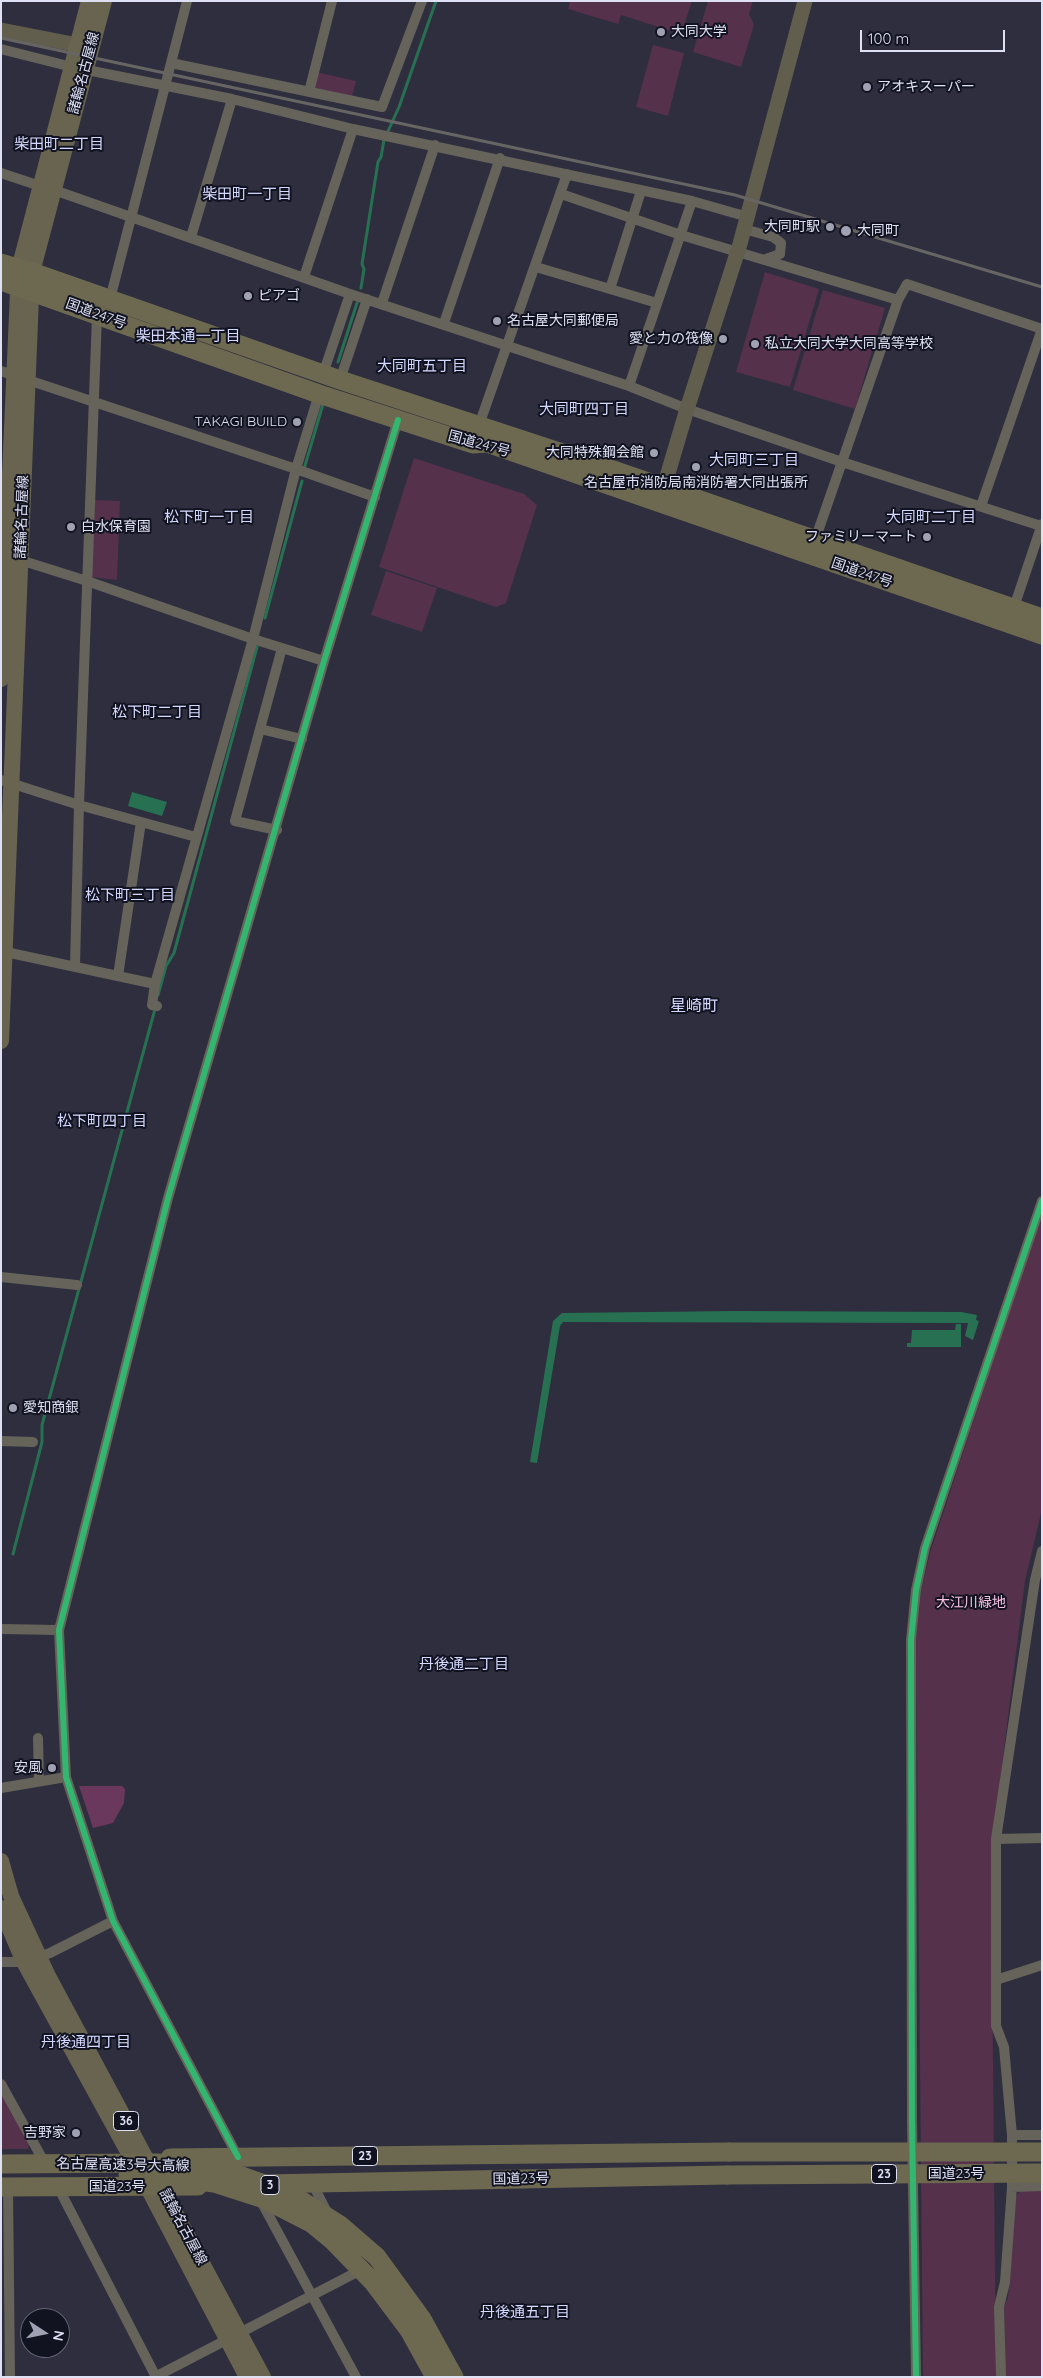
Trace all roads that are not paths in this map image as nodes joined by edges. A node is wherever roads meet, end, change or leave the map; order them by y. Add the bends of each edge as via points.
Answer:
1 (89, 1) edge
2 (104, 1) edge
3 (187, 1) edge
4 (332, 1) edge
5 (422, 1) edge
6 (805, 1) edge
7 (1, 30) edge
8 (78, 45) junction
9 (1, 49) edge
10 (171, 63) junction
11 (79, 68) junction
12 (165, 87) junction
13 (309, 92) junction
14 (232, 99) junction
15 (353, 129) junction
16 (435, 146) junction
17 (500, 158) junction
18 (1, 172) edge
19 (567, 174) junction
20 (47, 188) junction
21 (641, 191) junction
22 (561, 194) junction
23 (692, 201) junction
24 (130, 216) junction
25 (632, 219) junction
26 (746, 223) junction
27 (681, 235) junction
28 (190, 237) junction
29 (738, 252) junction
30 (765, 259) junction
31 (536, 267) junction
32 (17, 277) edge
33 (304, 277) junction
34 (610, 289) junction
35 (350, 294) junction
36 (110, 299) junction
37 (367, 299) junction
38 (898, 300) junction
39 (382, 303) junction
40 (658, 303) junction
41 (98, 315) junction
42 (444, 324) junction
43 (1042, 329) edge
44 (508, 346) junction
45 (14, 375) edge
46 (332, 377) junction
47 (629, 386) junction
48 (319, 394) junction
49 (96, 401) junction
50 (687, 409) junction
51 (398, 420) junction
52 (480, 425) junction
53 (473, 444) junction
54 (842, 462) junction
55 (296, 469) junction
56 (662, 496) junction
57 (375, 497) junction
58 (981, 506) junction
59 (1041, 525) edge
60 (815, 540) junction
61 (9, 556) edge
62 (87, 581) junction
63 (1011, 616) junction
64 (1042, 618) edge
65 (1042, 635) edge
66 (253, 639) junction
67 (282, 648) junction
68 (324, 660) junction
69 (1, 679) edge
70 (260, 729) junction
71 (302, 739) junction
72 (6, 781) edge
73 (79, 805) junction
74 (141, 822) junction
75 (276, 830) junction
76 (196, 837) junction
77 (3, 951) edge
78 (75, 966) junction
79 (118, 976) junction
80 (155, 984) junction
81 (156, 1006) dead end
82 (1, 1041) edge
83 (1042, 1201) edge
84 (1, 1277) edge
85 (77, 1285) dead end
86 (1, 1441) edge
87 (33, 1442) dead end
88 (1042, 1551) edge
89 (1039, 1580) edge
90 (1, 1629) edge
91 (59, 1630) junction
92 (38, 1738) dead end
93 (66, 1777) junction
94 (39, 1781) junction
95 (1, 1788) edge
96 (1042, 1838) edge
97 (996, 1839) junction
98 (1, 1861) edge
99 (1, 1908) edge
100 (113, 1921) junction
101 (32, 1959) junction
102 (1, 1962) edge
103 (1042, 1965) edge
104 (996, 1980) junction
105 (1, 2084) edge
106 (1012, 2135) junction
107 (1042, 2135) edge
108 (1042, 2152) edge
109 (238, 2157) junction
110 (138, 2158) junction
111 (43, 2160) junction
112 (1, 2163) edge
113 (1042, 2173) edge
114 (312, 2183) junction
115 (3, 2184) edge
116 (253, 2184) junction
117 (1042, 2186) edge
118 (58, 2187) junction
119 (1012, 2187) junction
120 (155, 2188) junction
121 (357, 2272) junction
122 (313, 2296) junction
123 (234, 2337) junction
124 (10, 2377) edge
125 (156, 2377) edge
126 (247, 2377) edge
127 (263, 2377) edge
128 (356, 2377) edge
129 (433, 2377) edge
130 (454, 2377) edge
131 (916, 2377) edge
132 (1001, 2377) edge

1 - 8 main road, 諸輪名古屋線
2 - 11 main road, 諸輪名古屋線
3 - 10 street
4 - 13 street
5 - 13 street via 382,107
6 - 26 street
7 - 8 street
8 - 11 main road, 諸輪名古屋線
9 - 11 street
10 - 12 street
10 - 13 street
11 - 12 street
11 - 20 main road, 諸輪名古屋線
12 - 14 street
12 - 24 street
14 - 15 street
14 - 28 street
15 - 16 street
15 - 33 street
16 - 17 street
16 - 39 street
17 - 19 street
17 - 42 street
18 - 20 street
19 - 21 street
19 - 22 street
20 - 24 street
20 - 32 main road, 諸輪名古屋線
21 - 23 street
21 - 25 street
22 - 25 street
22 - 31 street
23 - 26 street
23 - 27 street
24 - 28 street
24 - 36 street
25 - 27 street
25 - 34 street
26 - 29 street
26 - 30 street via 781,243 780,254
27 - 29 street
27 - 40 street
28 - 33 street
29 - 30 street
29 - 50 street
30 - 38 street
31 - 34 street
31 - 44 street
32 - 36 highway, 国道247号
32 - 41 highway, 国道247号
32 - 45 main road, 諸輪名古屋線
33 - 35 street
34 - 40 street
35 - 37 street
35 - 46 street
36 - 46 highway, 国道247号
37 - 39 street
37 - 46 street
38 - 43 street via 907,284
38 - 54 street
39 - 42 street
40 - 47 street
41 - 48 highway, 国道247号
41 - 49 street
42 - 44 street
43 - 58 street
44 - 47 street
44 - 52 street
45 - 49 street
45 - 61 main road, 諸輪名古屋線
46 - 52 highway, 国道247号
47 - 50 street
48 - 51 highway, 国道247号
48 - 55 street
49 - 55 street
49 - 62 street
50 - 54 street
50 - 56 street
51 - 53 highway, 国道247号
51 - 57 street
52 - 53 street
52 - 56 highway, 国道247号
53 - 56 highway, 国道247号 via 486,444
54 - 58 street
54 - 60 street
55 - 57 street
55 - 66 street
56 - 60 highway, 国道247号
56 - 63 highway, 国道247号
57 - 68 street
58 - 59 street
59 - 63 street
60 - 63 highway, 国道247号
61 - 62 street
61 - 69 main road, 諸輪名古屋線
61 - 72 main road, 諸輪名古屋線
62 - 66 street
62 - 73 street
63 - 64 highway, 国道247号
63 - 65 highway, 国道247号
66 - 67 street
66 - 76 street
67 - 68 street
67 - 70 street
68 - 71 street
70 - 71 street
70 - 75 street via 235,821
71 - 75 street
72 - 73 street
72 - 77 main road, 諸輪名古屋線
73 - 74 street
73 - 78 street
74 - 76 street
74 - 79 street
75 - 91 street via 168,1198
76 - 80 street
77 - 78 street
77 - 82 main road, 諸輪名古屋線
78 - 79 street
79 - 80 street
80 - 81 street via 152,1005
83 - 131 street via 925,1548 916,1590 911,1640
84 - 85 street
86 - 87 street
88 - 89 street
89 - 97 street
90 - 91 street
91 - 93 street
92 - 94 street
93 - 94 street
93 - 100 street
94 - 95 street
96 - 97 street
97 - 104 street
98 - 101 main road, 諸輪名古屋線 / 36
99 - 101 main road, 諸輪名古屋線 / 36
100 - 101 street
100 - 109 street
101 - 102 street
101 - 110 main road, 諸輪名古屋線 / 36
103 - 104 street
104 - 106 street via 996,2026 1004,2047
105 - 111 street
106 - 107 street
106 - 119 street
108 - 109 highway, 国道23号 / 23, bridge
109 - 110 highway, 国道23号 / 23
110 - 111 highway, 国道23号 / 23
110 - 120 main road, 諸輪名古屋線 / 36
111 - 112 highway, 国道23号 / 23
112 - 130 highway, 名古屋高速3号大高線 / 3, bridge via 184,2165 239,2175 292,2194 340,2225 376,2257 422,2319
113 - 114 highway, 国道23号 / 23, bridge
114 - 116 highway, 国道23号 / 23
114 - 121 street
115 - 118 highway, 国道23号 / 23
115 - 124 street
115 - 129 highway, 名古屋高速3号大高線 / 3, bridge via 130,2175 214,2183 264,2198 312,2223 373,2282 408,2330
116 - 120 highway, 国道23号 / 23
116 - 122 street
117 - 119 street
118 - 120 highway, 国道23号 / 23
118 - 125 street
119 - 132 street via 1005,2282 999,2307
120 - 123 main road, 諸輪名古屋線 / 36
121 - 122 street
121 - 129 street via 402,2324
122 - 123 street
122 - 128 street
123 - 125 street
123 - 126 main road, 諸輪名古屋線 / 36
123 - 127 main road, 諸輪名古屋線 / 36

